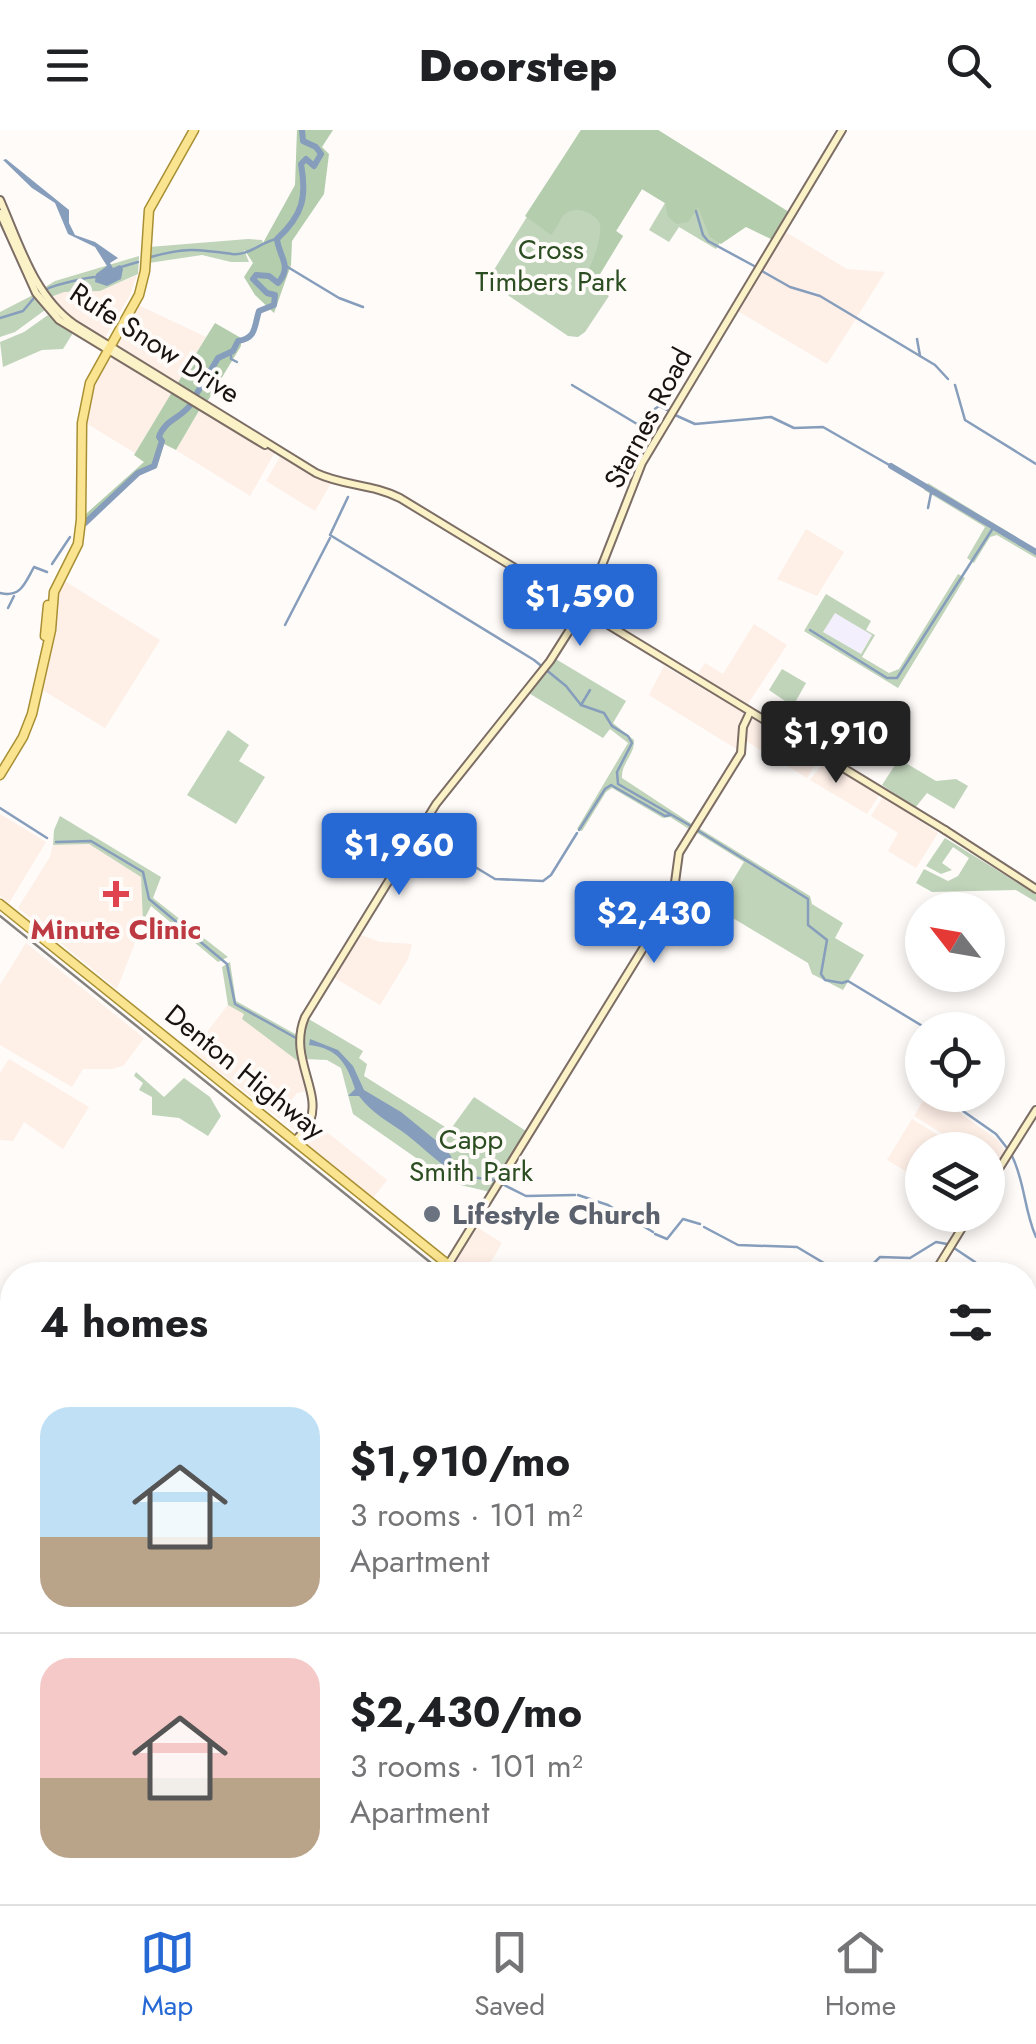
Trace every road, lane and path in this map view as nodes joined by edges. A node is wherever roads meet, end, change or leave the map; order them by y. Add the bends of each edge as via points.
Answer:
1 (192, 130) edge
2 (842, 130) edge
3 (0, 200) edge
4 (0, 214) edge
5 (7, 223) junction
6 (107, 347) junction
7 (81, 418) junction
8 (582, 610) junction
9 (750, 716) junction
10 (0, 766) edge
11 (0, 776) edge
12 (1036, 889) edge
13 (0, 904) edge
14 (1036, 1110) edge
15 (295, 1141) junction
16 (1005, 1159) edge
17 (960, 1232) edge
18 (444, 1262) edge
19 (450, 1262) edge
20 (941, 1262) edge

1 - 6 main road via 149,210 143,281
2 - 8 main road, Starnes Road via 642,463
3 - 5 main road, Rufe Snow Drive
4 - 5 main road, Rufe Snow Drive
5 - 6 main road, Rufe Snow Drive via 52,306
6 - 7 main road via 86,382
6 - 8 main road, Rufe Snow Drive via 331,480 394,494
7 - 10 main road via 74,542 49,596 27,714
7 - 11 main road via 78,544 54,592 32,714
8 - 9 main road, Rufe Snow Drive
8 - 15 main road, Starnes Road via 436,804 305,1017 298,1042 312,1112
9 - 12 main road, Rufe Snow Drive via 772,722
9 - 19 main road via 741,753 679,853 670,905
13 - 15 main road, Denton Highway
14 - 16 main road
15 - 18 main road, Denton Highway
17 - 20 main road

